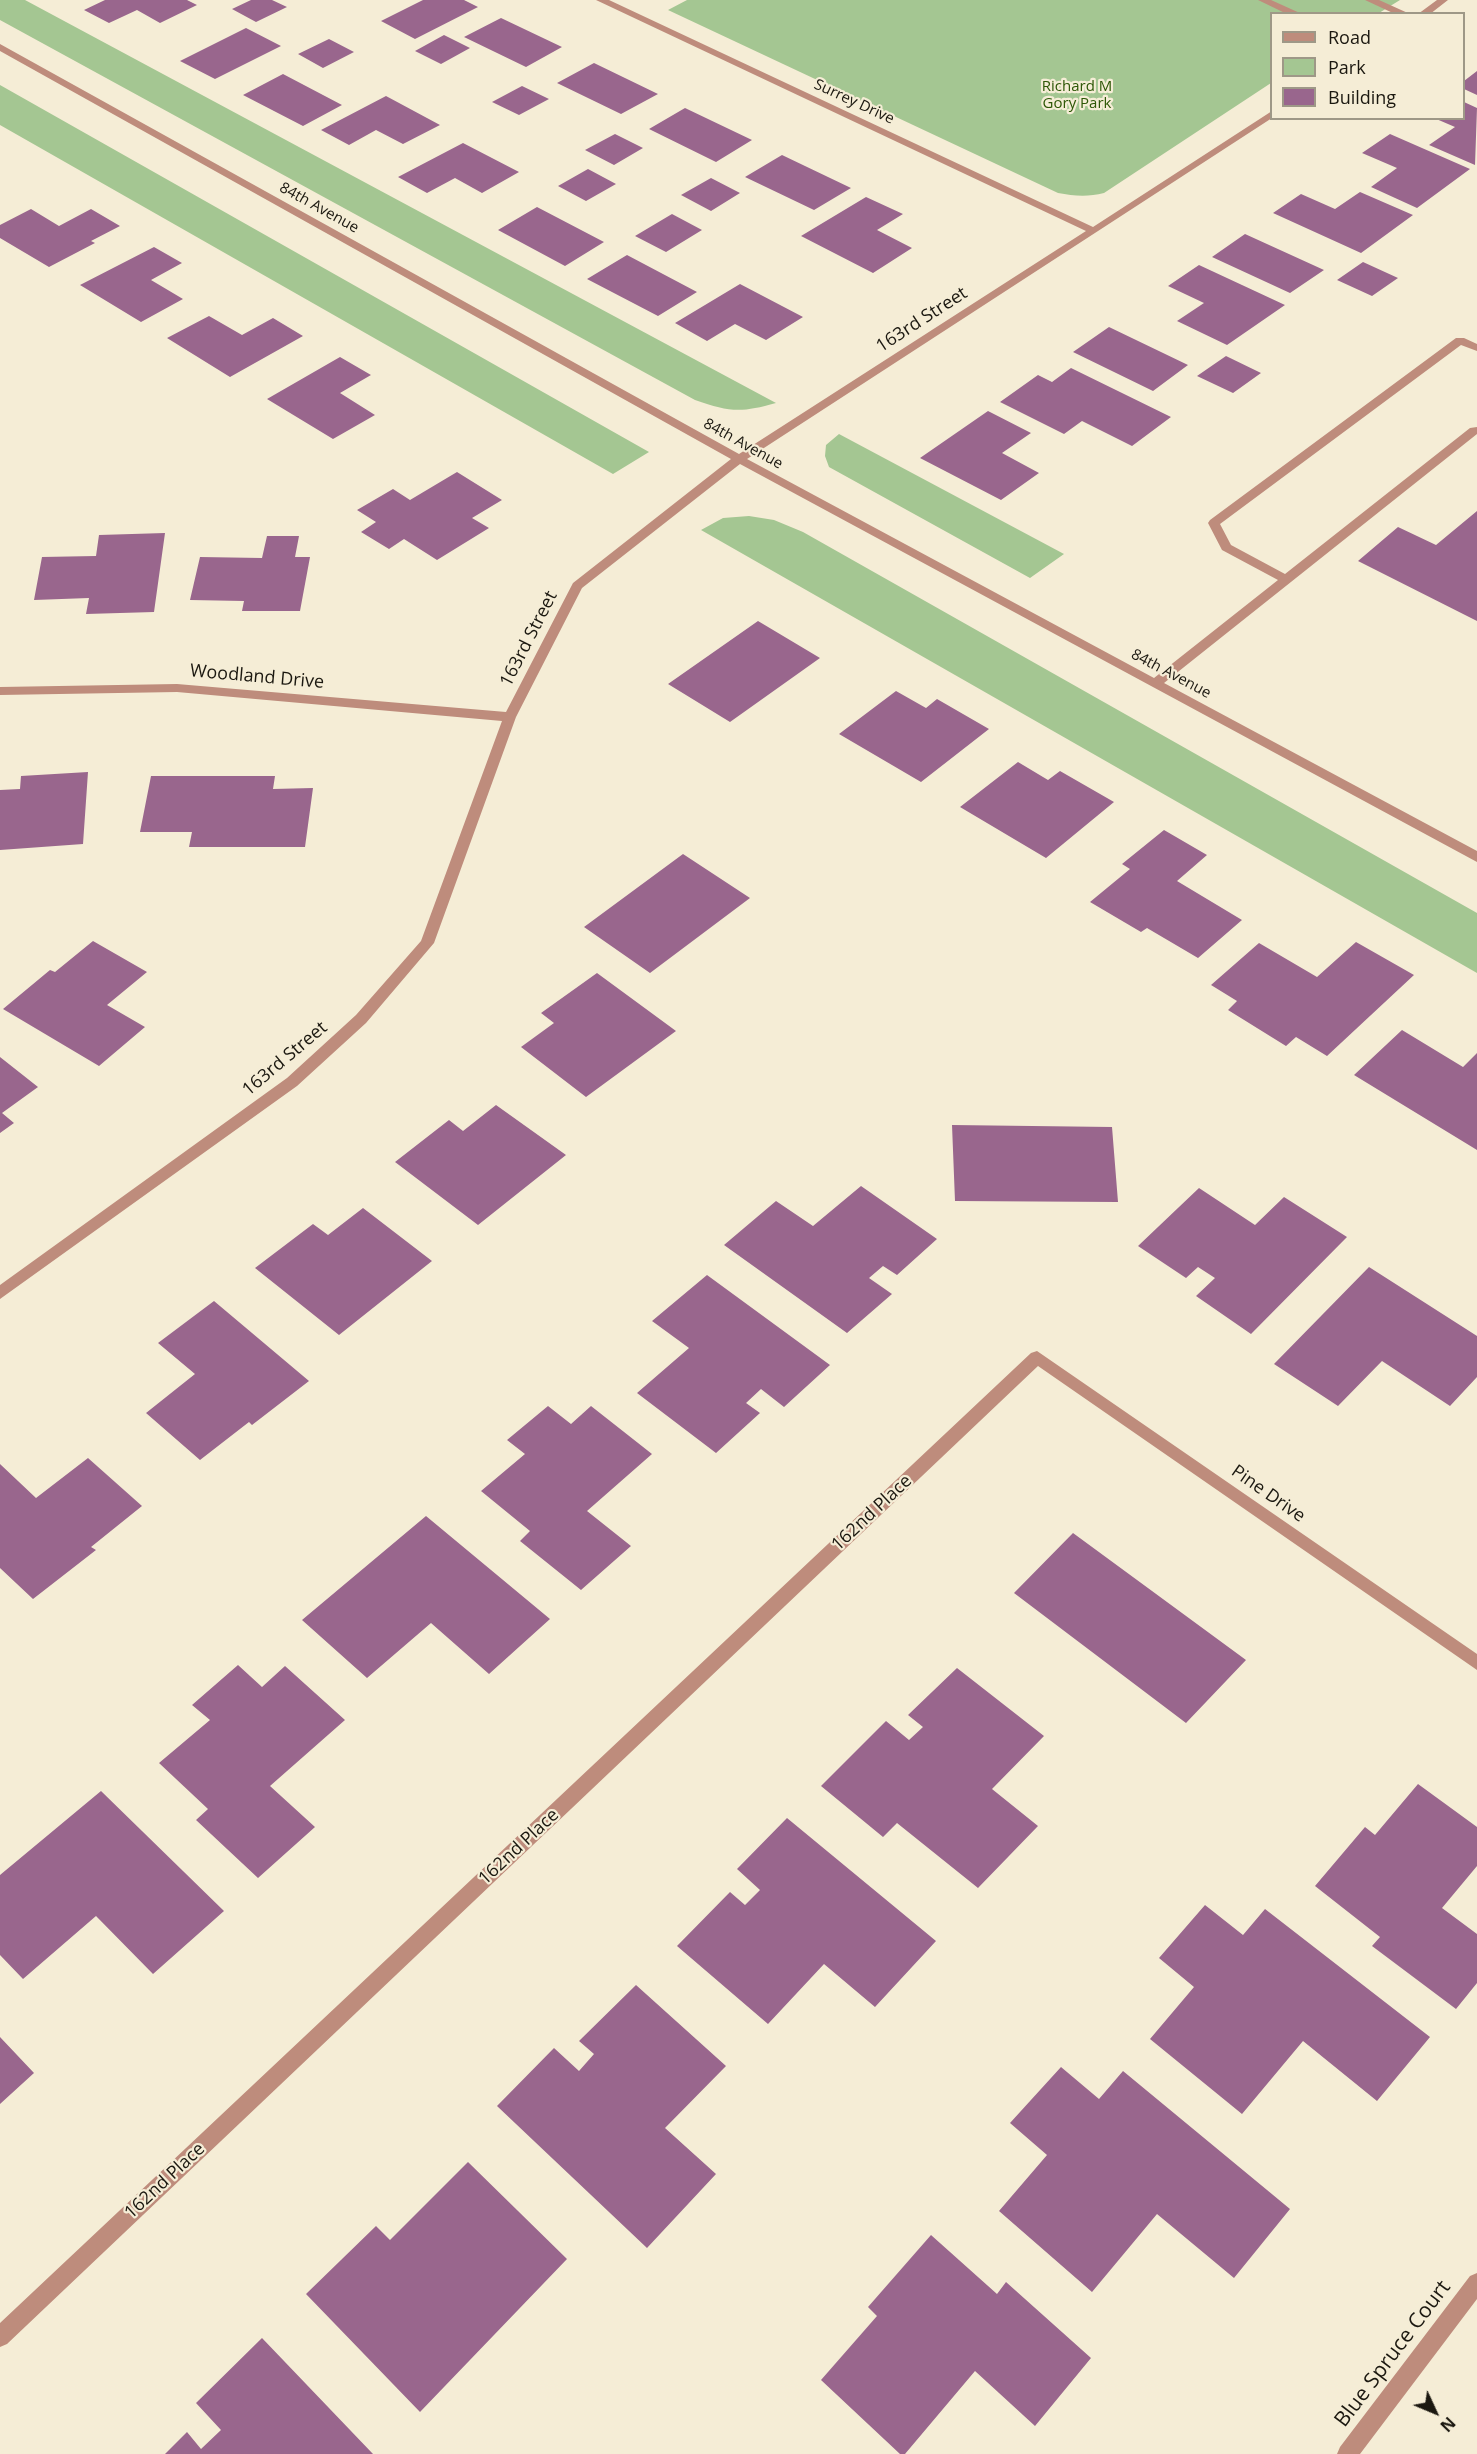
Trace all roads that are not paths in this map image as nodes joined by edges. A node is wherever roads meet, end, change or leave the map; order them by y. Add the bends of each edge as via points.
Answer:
1 (600, 0) edge
2 (1263, 0) edge
3 (1370, 0) edge
4 (1443, 0) edge
5 (1291, 12) edge
6 (1400, 12) edge
7 (1426, 12) edge
8 (0, 47) edge
9 (1270, 115) edge
10 (1094, 231) junction
11 (1477, 348) edge
12 (1477, 431) edge
13 (740, 459) junction
14 (1285, 579) junction
15 (1156, 683) junction
16 (0, 691) edge
17 (510, 717) junction
18 (1477, 857) edge
19 (0, 1293) edge
20 (1037, 1357) joint
21 (1477, 1663) edge
22 (1477, 2283) edge
23 (0, 2337) edge
24 (1347, 2454) edge

1 - 10 street, Surrey Drive
2 - 5 street
3 - 6 street
4 - 7 street
8 - 13 street, 84th Avenue
9 - 10 street, 163rd Street
10 - 13 street, 163rd Street
11 - 14 street via 1460,340 1214,523 1226,547
12 - 14 street via 1474,429
13 - 15 street, 84th Avenue
13 - 17 street, 163rd Street via 577,586
14 - 15 street
15 - 18 street, 84th Avenue
16 - 17 street, Woodland Drive via 177,688
17 - 19 street, 163rd Street via 427,943 361,1019 292,1082
20 - 21 street, Pine Drive
20 - 23 street, 162nd Place
22 - 24 street, Blue Spruce Court

